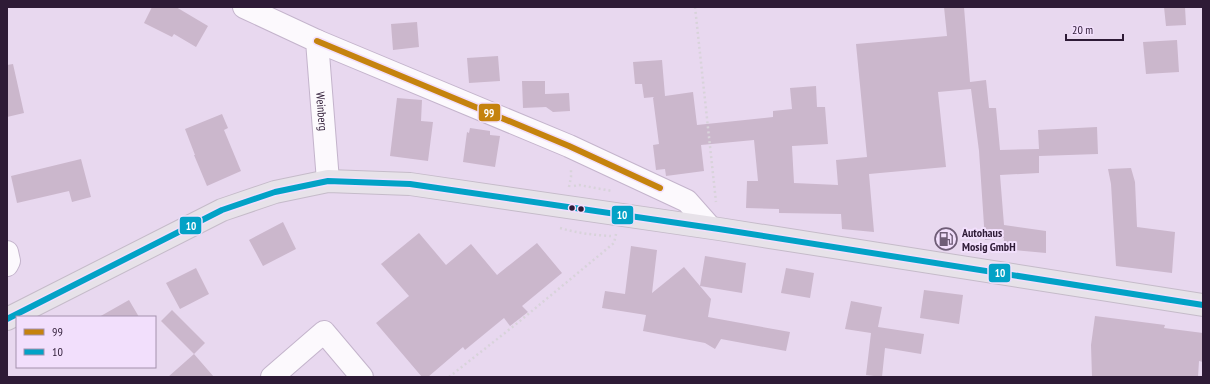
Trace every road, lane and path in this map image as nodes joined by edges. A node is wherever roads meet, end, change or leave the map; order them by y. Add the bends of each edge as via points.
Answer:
1 (244, 7) edge
2 (695, 7) edge
3 (317, 41) junction
4 (328, 180) junction
5 (558, 228) dead end
6 (714, 228) junction
7 (622, 235) dead end
8 (615, 236) junction
9 (7, 252) edge
10 (7, 265) edge
11 (1203, 305) edge
12 (7, 319) edge
13 (272, 377) edge
14 (362, 377) edge
15 (449, 377) edge

1 - 3 street
2 - 6 path
3 - 4 street, Weinberg
3 - 6 street via 569,146 687,201
4 - 6 main road via 410,184
4 - 12 main road via 275,192 222,210
5 - 8 path
6 - 11 main road
7 - 8 path
8 - 15 path via 614,243
9 - 10 street
13 - 14 street via 324,332

